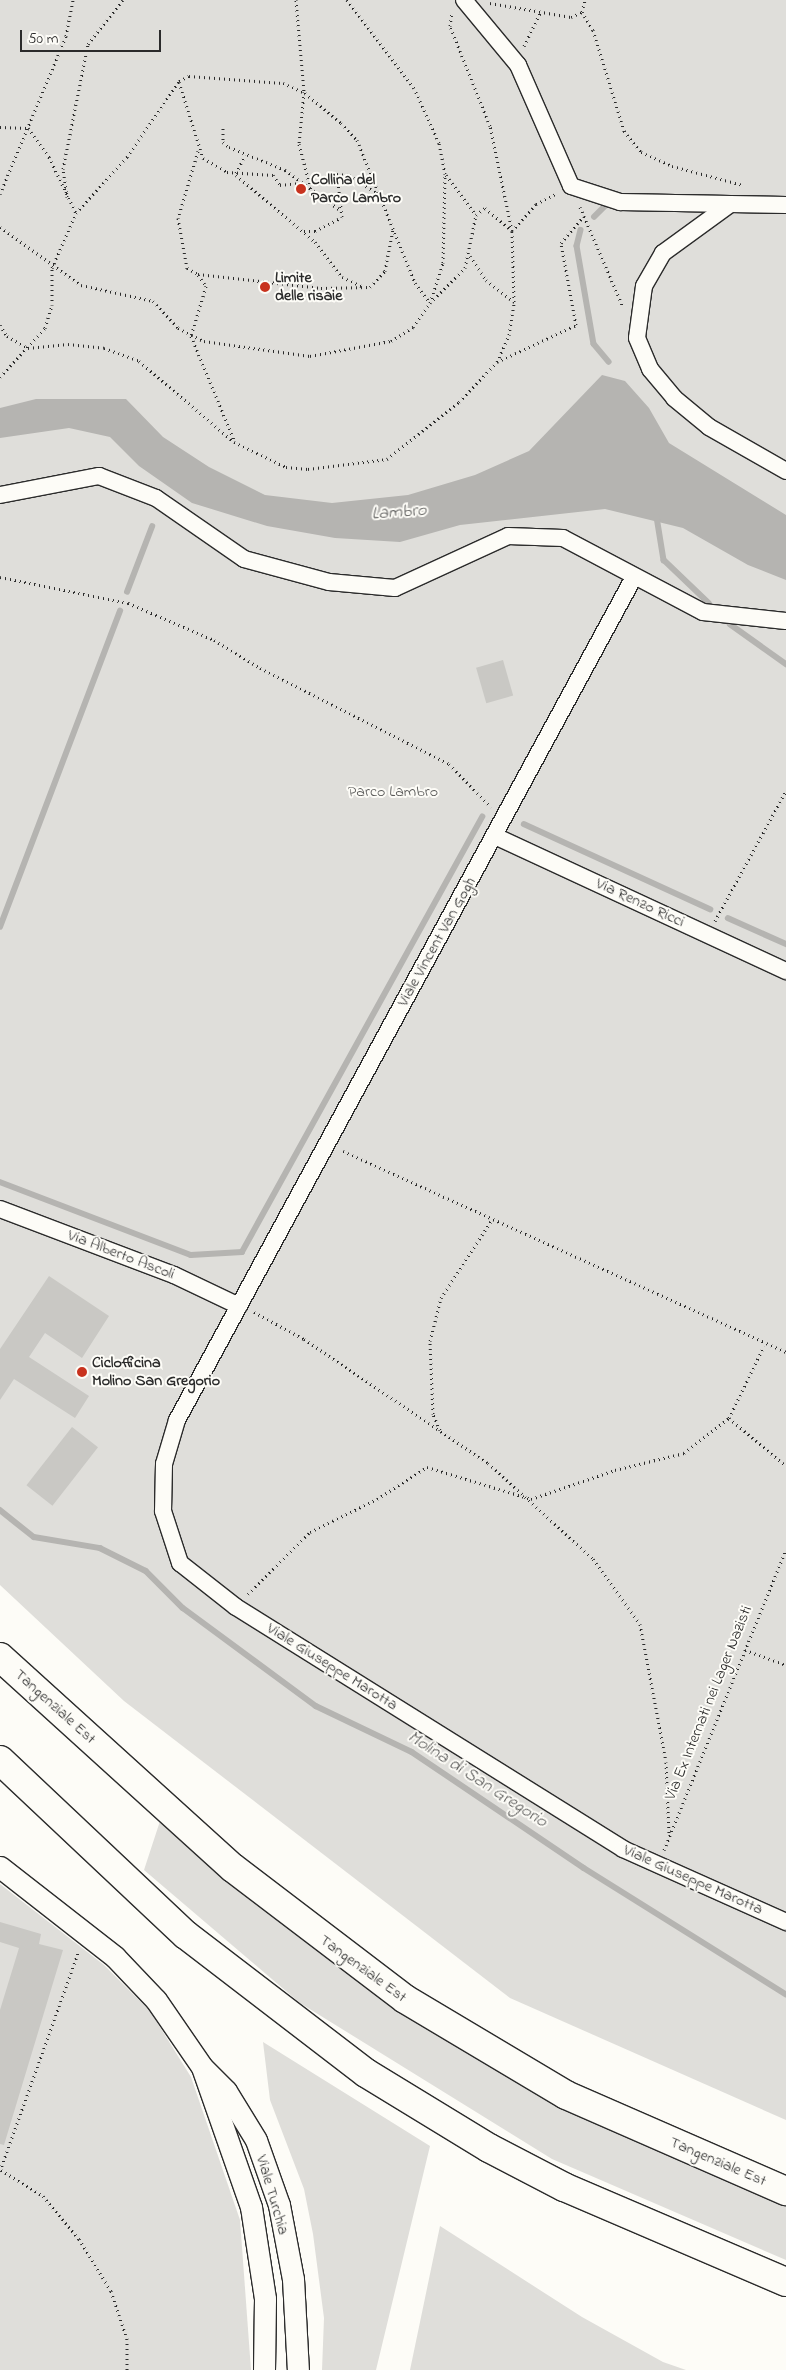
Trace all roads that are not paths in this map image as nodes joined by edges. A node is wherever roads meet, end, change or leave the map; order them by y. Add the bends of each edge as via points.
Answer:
1 (459, 4) edge
2 (729, 204) junction
3 (786, 205) edge
4 (786, 471) edge
5 (0, 495) edge
6 (634, 577) junction
7 (786, 620) edge
8 (495, 836) junction
9 (786, 971) edge
10 (0, 1209) edge
11 (239, 1306) junction
12 (0, 1657) edge
13 (0, 1760) edge
14 (0, 1867) edge
15 (786, 1922) edge
16 (202, 2068) junction
17 (786, 2191) edge
18 (786, 2282) edge
19 (264, 2370) edge
20 (298, 2370) edge

1 - 2 street via 518,65 571,186 620,202
2 - 3 street via 768,202
2 - 4 street via 664,253 644,286 637,338 650,369 674,398 709,427
5 - 6 street via 99,476 156,498 244,559 329,582 395,588 508,536 563,538
6 - 7 street via 703,612
6 - 8 street, Viale Vincent Van Gogh
8 - 9 street, Via Renzo Ricci
8 - 11 street, Viale Vincent Van Gogh
10 - 11 street, Via Alberto Ascoli via 174,1275
11 - 15 street, Viale Giuseppe Marotta via 176,1420 164,1464 163,1511 180,1563 236,1607 657,1867
12 - 17 highway, Tangenziale Est via 233,1868 405,1999 566,2095
13 - 18 highway via 186,1935 366,2073 489,2148 564,2187
14 - 16 street, Viale Turchia via 115,1957 156,2000
16 - 19 street, Viale Turchia via 251,2207 265,2299
16 - 20 street, Viale Turchia via 226,2091 256,2140 279,2205 293,2279

